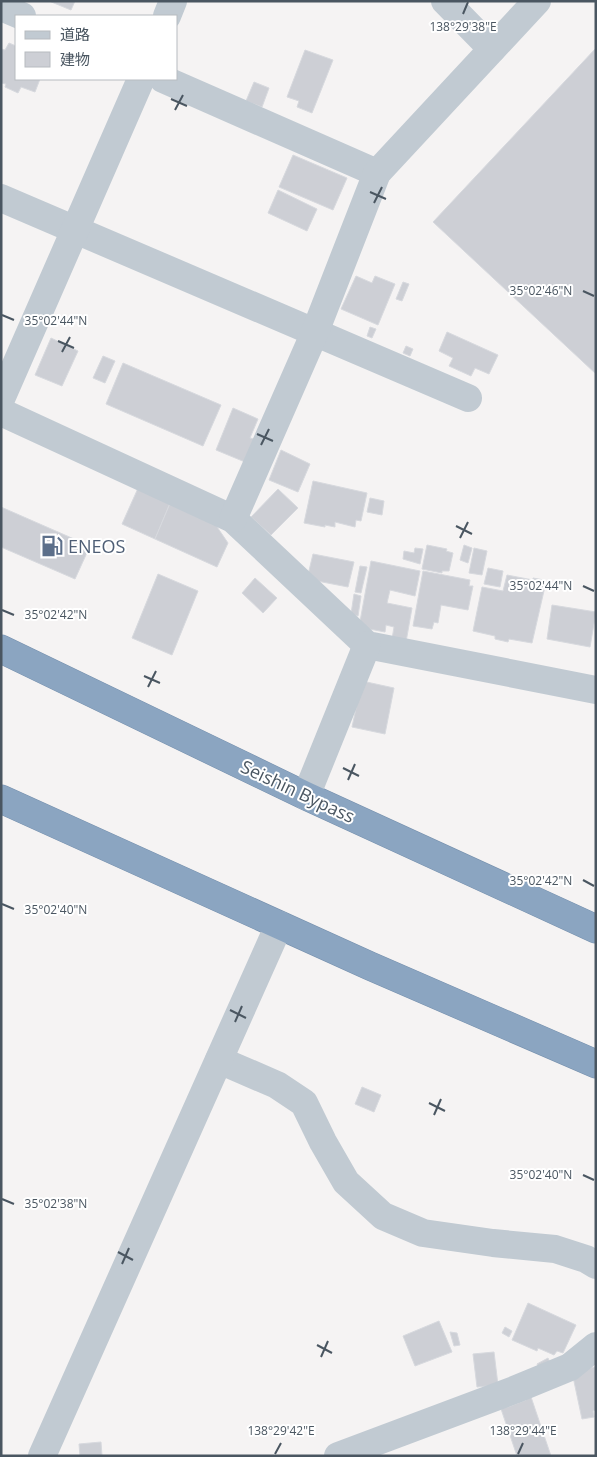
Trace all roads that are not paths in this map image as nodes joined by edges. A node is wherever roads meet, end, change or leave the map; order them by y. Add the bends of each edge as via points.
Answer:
1 (173, 1) edge
2 (445, 1) edge
3 (537, 1) edge
4 (1, 7) edge
5 (20, 15) edge
6 (167, 15) edge
7 (492, 49) junction
8 (141, 80) edge
9 (165, 80) edge
10 (377, 173) junction
11 (1, 198) edge
12 (75, 230) junction
13 (315, 332) junction
14 (468, 398) dead end
15 (1, 399) edge
16 (1, 412) edge
17 (233, 519) junction
18 (367, 645) junction
19 (1, 648) edge
20 (596, 690) edge
21 (306, 796) junction
22 (1, 799) edge
23 (279, 925) junction
24 (596, 929) edge
25 (219, 1060) junction
26 (596, 1064) edge
27 (596, 1265) edge
28 (596, 1346) edge
29 (42, 1456) edge
30 (338, 1456) edge

1 - 6 street
2 - 7 street
3 - 7 street
4 - 5 street
7 - 10 street
8 - 12 street
9 - 10 street
10 - 13 street
11 - 12 street
12 - 13 street
12 - 15 street
13 - 14 street
13 - 17 street
16 - 17 street
17 - 18 street
18 - 20 street
18 - 21 street
19 - 21 highway, Seishin Bypass
21 - 24 highway, Seishin Bypass
22 - 23 highway
23 - 25 street
23 - 26 highway
25 - 27 street via 276,1085 304,1103 346,1182 383,1216 423,1233 555,1249
25 - 29 street
28 - 30 street via 570,1367

